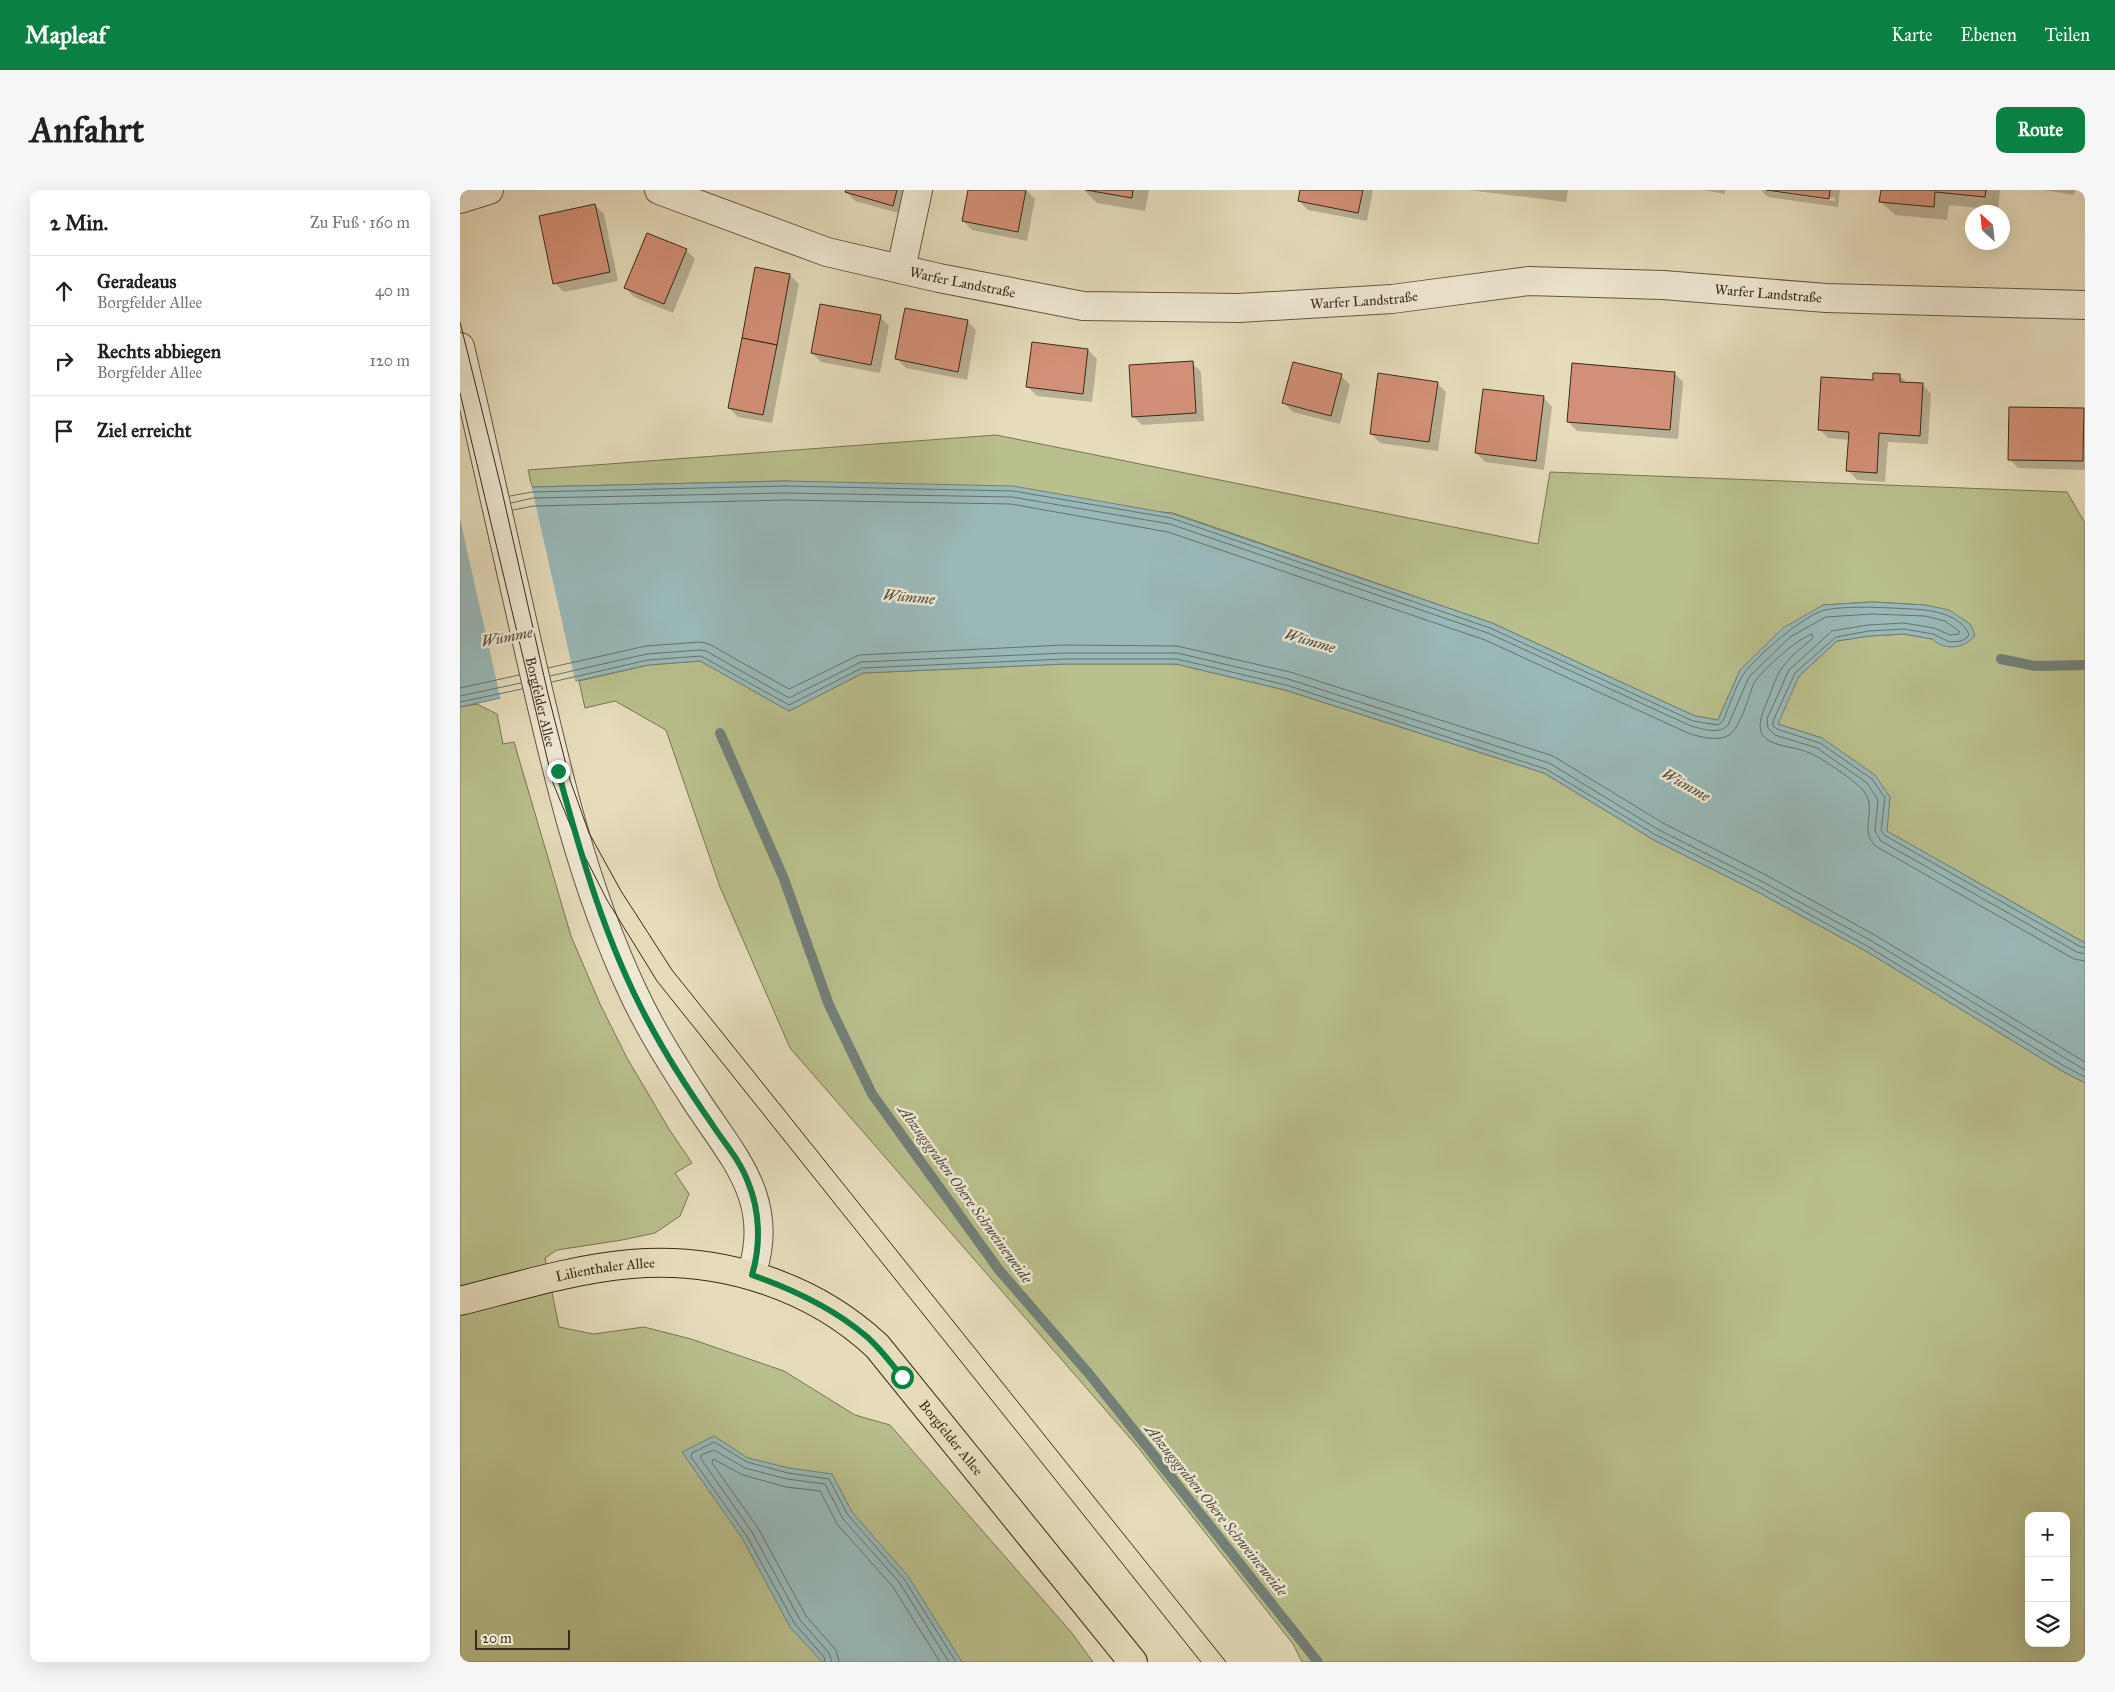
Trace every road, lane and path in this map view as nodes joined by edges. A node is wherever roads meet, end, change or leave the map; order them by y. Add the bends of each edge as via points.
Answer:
1 (489, 190) edge
2 (659, 190) edge
3 (918, 190) edge
4 (460, 199) edge
5 (901, 270) junction
6 (2085, 305) edge
7 (460, 347) edge
8 (752, 1275) junction
9 (460, 1301) edge
10 (1133, 1662) edge

1 - 4 street
2 - 5 street, Warfer Landstraße via 827,252
3 - 5 street
5 - 6 street, Warfer Landstraße via 1083,306 1239,308 1392,299 1528,281 1663,285 1826,298
7 - 8 street, Borgfelder Allee via 539,696 576,839 604,921 648,1022 748,1180 758,1228
8 - 9 main road, Lilienthaler Allee via 703,1266 647,1263 606,1267
8 - 10 main road, Borgfelder Allee via 808,1298 852,1325 877,1346

